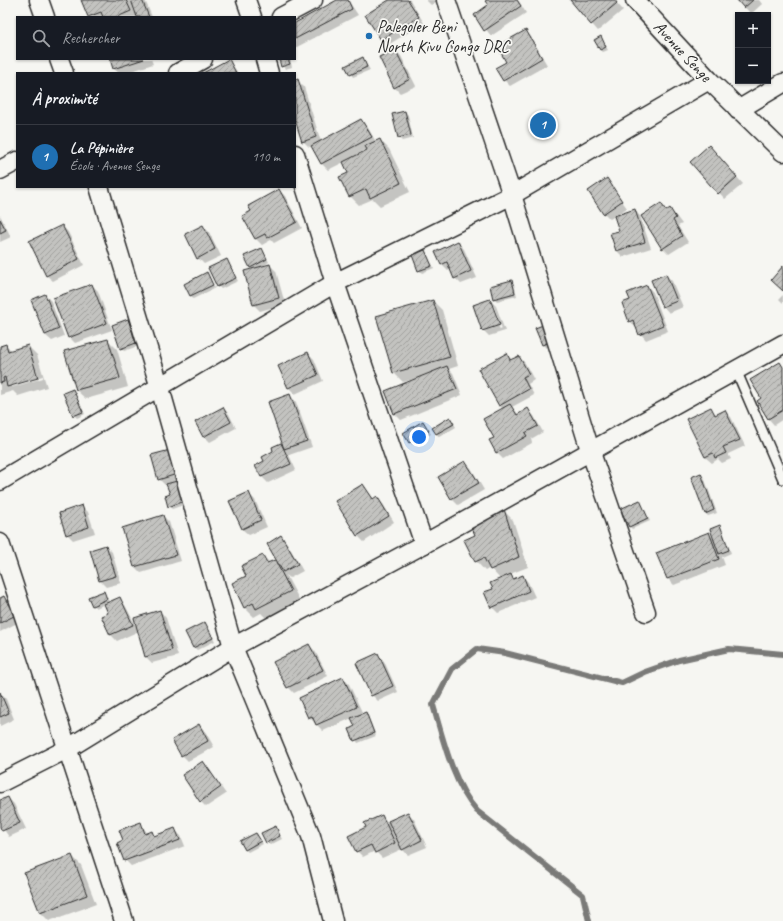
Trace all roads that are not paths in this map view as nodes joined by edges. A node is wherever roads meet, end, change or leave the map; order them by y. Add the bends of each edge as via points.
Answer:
1 (40, 0) edge
2 (246, 0) edge
3 (313, 0) edge
4 (446, 0) edge
5 (635, 0) edge
6 (45, 16) edge
7 (252, 16) edge
8 (283, 16) edge
9 (59, 60) edge
10 (201, 60) edge
11 (265, 60) edge
12 (64, 72) edge
13 (180, 72) edge
14 (270, 72) edge
15 (709, 80) junction
16 (783, 83) edge
17 (738, 110) junction
18 (783, 152) edge
19 (296, 157) edge
20 (16, 162) edge
21 (0, 170) edge
22 (99, 188) edge
23 (512, 195) junction
24 (335, 283) junction
25 (783, 344) edge
26 (736, 370) junction
27 (160, 388) junction
28 (590, 450) junction
29 (783, 479) edge
30 (0, 481) edge
31 (0, 543) edge
32 (424, 544) junction
33 (646, 612) dead end
34 (233, 647) junction
35 (67, 749) junction
36 (0, 782) edge
37 (124, 921) edge
38 (333, 921) edge

1 - 6 street
2 - 7 street
3 - 8 street
4 - 23 street
5 - 15 street, Avenue Senge
9 - 12 street
10 - 13 street
11 - 14 street
15 - 17 street, Avenue Senge
15 - 23 street
16 - 17 street
17 - 18 street, Avenue Senge
19 - 24 street
20 - 21 street
22 - 27 street
23 - 24 street
23 - 28 street
24 - 27 street
24 - 32 street
25 - 26 street
26 - 28 street
26 - 29 lane
27 - 30 street
27 - 34 street
28 - 32 street
28 - 33 street
31 - 35 street
32 - 34 street
34 - 35 street
34 - 38 street via 311,836
35 - 36 street
35 - 37 street

